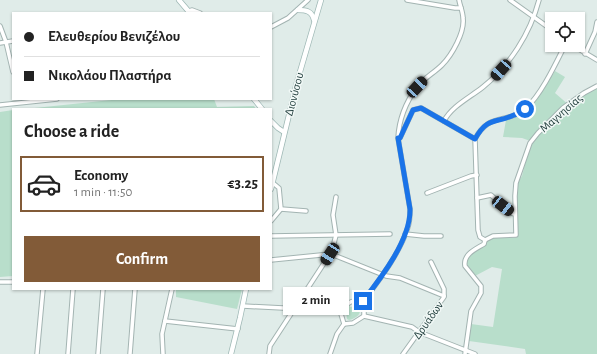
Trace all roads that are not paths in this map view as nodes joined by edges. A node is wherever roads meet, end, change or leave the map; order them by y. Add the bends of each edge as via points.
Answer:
1 (179, 0) edge
2 (308, 0) edge
3 (321, 0) edge
4 (407, 0) edge
5 (438, 0) edge
6 (459, 0) edge
7 (510, 0) edge
8 (539, 0) edge
9 (184, 5) junction
10 (437, 5) junction
11 (461, 8) junction
12 (298, 10) junction
13 (183, 12) edge
14 (189, 12) edge
15 (534, 17) junction
16 (315, 22) junction
17 (597, 22) edge
18 (545, 25) edge
19 (0, 26) edge
20 (272, 26) edge
21 (12, 41) edge
22 (6, 42) junction
23 (0, 43) edge
24 (562, 52) edge
25 (582, 52) edge
26 (585, 54) junction
27 (597, 60) edge
28 (12, 68) edge
29 (597, 86) edge
30 (38, 100) edge
31 (255, 100) edge
32 (20, 101) edge
33 (0, 105) edge
34 (261, 108) edge
35 (444, 121) junction
36 (272, 122) edge
37 (284, 132) junction
38 (398, 138) junction
39 (475, 139) junction
40 (477, 176) junction
41 (273, 183) junction
42 (272, 186) edge
43 (427, 193) dead end
44 (336, 196) dead end
45 (477, 198) junction
46 (281, 209) junction
47 (306, 211) dead end
48 (516, 214) junction
49 (272, 220) edge
50 (336, 234) junction
51 (390, 234) dead end
52 (405, 234) junction
53 (272, 236) edge
54 (441, 236) dead end
55 (485, 240) junction
56 (330, 254) junction
57 (272, 260) edge
58 (431, 262) dead end
59 (382, 274) junction
60 (0, 282) edge
61 (12, 282) edge
62 (43, 290) edge
63 (73, 290) edge
64 (103, 290) edge
65 (135, 290) edge
66 (172, 290) edge
67 (246, 290) edge
68 (444, 296) junction
69 (363, 301) junction
70 (243, 306) junction
71 (296, 308) junction
72 (341, 311) junction
73 (364, 316) junction
74 (165, 321) junction
75 (344, 324) junction
76 (238, 329) junction
77 (419, 332) junction
78 (465, 352) edge
79 (37, 354) edge
80 (68, 354) edge
81 (98, 354) edge
82 (130, 354) edge
83 (163, 354) edge
84 (231, 354) edge
85 (269, 354) edge
86 (330, 354) edge
87 (403, 354) edge
88 (475, 354) edge

1 - 9 main road
2 - 12 street
3 - 16 main road, Διονύσου
4 - 10 street
5 - 10 street
6 - 11 street
7 - 15 street
8 - 15 street
9 - 13 main road
9 - 14 main road
10 - 11 street
11 - 38 street via 463,20 455,47 443,64 417,87 400,120
12 - 16 main road via 309,12
12 - 20 street
15 - 18 street
15 - 35 street via 518,48 501,70 482,88 455,107
16 - 37 main road, Διονύσου
17 - 26 street
19 - 22 street
21 - 22 street
22 - 23 street
22 - 28 street
24 - 39 street via 532,102 515,115 488,123
25 - 26 street
26 - 27 street
29 - 48 street, Μαγνησίας via 563,108 532,140 517,180
30 - 32 street
31 - 34 main road
32 - 33 street
35 - 38 street via 421,108 413,110
35 - 39 street
36 - 37 main road
37 - 41 main road, Διονύσου
38 - 52 street via 410,209
39 - 40 street
40 - 43 street
40 - 45 street
41 - 42 main road, Διονύσου
41 - 46 street via 278,188
44 - 50 street via 333,215
45 - 48 street via 491,195 511,213
45 - 55 street via 479,234
46 - 47 street
46 - 49 street
48 - 55 street, Μαγνησίας via 516,234 493,236
50 - 51 street
50 - 53 street
50 - 56 street
52 - 54 street
52 - 59 street
55 - 78 street via 484,244 469,254 465,262 465,266 482,290 471,311
56 - 57 street
56 - 59 street
56 - 71 street
58 - 68 street, Δρυάδων via 444,289
59 - 68 street via 400,278
59 - 69 street
60 - 61 street
62 - 79 street
63 - 80 street
64 - 81 street
65 - 82 street
66 - 74 street
67 - 70 main road
68 - 77 street, Δρυάδων
69 - 72 street via 349,302
69 - 73 street
70 - 71 street
70 - 76 main road
71 - 72 street
71 - 85 street via 270,346
72 - 75 street
73 - 75 street via 353,323
73 - 77 street via 412,327
74 - 76 street
74 - 83 street via 162,336
75 - 86 street via 336,334
76 - 84 main road
77 - 78 street
77 - 87 street, Δρυάδων
78 - 88 street

